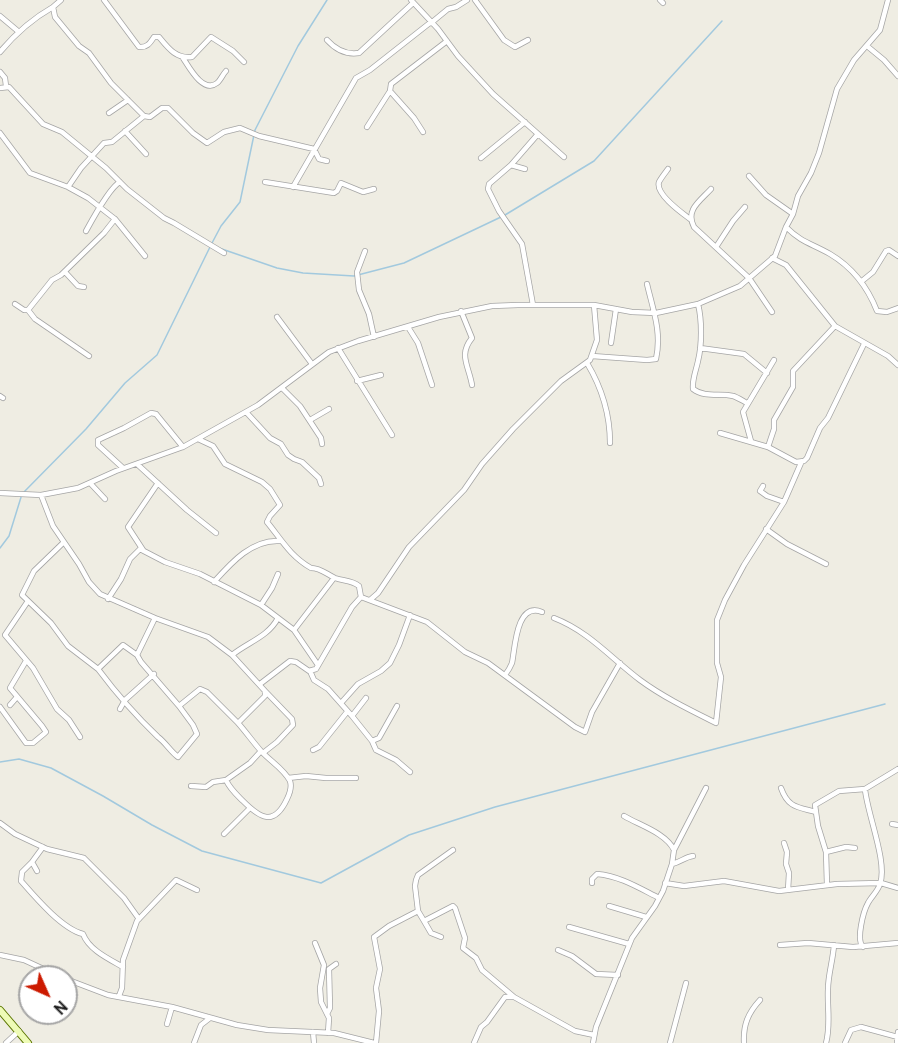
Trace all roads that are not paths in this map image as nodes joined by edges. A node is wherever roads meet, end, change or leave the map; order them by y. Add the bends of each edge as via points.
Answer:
1 (61, 0) edge
2 (104, 0) edge
3 (467, 0) edge
4 (475, 0) edge
5 (888, 0) edge
6 (412, 1) edge
7 (53, 7) junction
8 (0, 16) edge
9 (431, 22) junction
10 (19, 32) junction
11 (327, 40) dead end
12 (528, 40) dead end
13 (447, 41) junction
14 (867, 46) junction
15 (0, 52) edge
16 (183, 58) junction
17 (244, 62) dead end
18 (226, 71) dead end
19 (0, 72) edge
20 (898, 76) edge
21 (6, 86) junction
22 (0, 88) edge
23 (390, 91) junction
24 (128, 100) junction
25 (109, 113) dead end
26 (144, 116) junction
27 (525, 122) junction
28 (367, 127) dead end
29 (125, 131) junction
30 (423, 132) dead end
31 (0, 133) edge
32 (538, 134) junction
33 (314, 149) junction
34 (146, 154) dead end
35 (90, 156) junction
36 (564, 157) dead end
37 (481, 158) dead end
38 (327, 161) dead end
39 (511, 165) junction
40 (525, 169) dead end
41 (668, 169) dead end
42 (749, 176) dead end
43 (120, 182) junction
44 (265, 182) dead end
45 (68, 187) junction
46 (293, 187) junction
47 (374, 189) dead end
48 (711, 189) dead end
49 (100, 206) junction
50 (745, 207) dead end
51 (793, 214) junction
52 (115, 219) junction
53 (690, 219) junction
54 (786, 227) junction
55 (86, 231) dead end
56 (716, 247) junction
57 (365, 251) dead end
58 (224, 253) dead end
59 (146, 256) dead end
60 (898, 256) edge
61 (772, 258) junction
62 (65, 272) junction
63 (749, 278) junction
64 (862, 281) junction
65 (647, 284) dead end
66 (84, 287) dead end
67 (15, 304) dead end
68 (698, 304) junction
69 (533, 305) junction
70 (594, 305) junction
71 (898, 308) edge
72 (616, 309) junction
73 (28, 310) junction
74 (461, 312) junction
75 (772, 312) dead end
76 (657, 313) junction
77 (277, 317) dead end
78 (835, 326) junction
79 (408, 327) junction
80 (374, 337) junction
81 (611, 343) dead end
82 (864, 344) junction
83 (338, 348) junction
84 (700, 348) junction
85 (89, 356) dead end
86 (592, 356) junction
87 (774, 360) dead end
88 (587, 363) junction
89 (312, 364) junction
90 (898, 365) edge
91 (767, 373) junction
92 (381, 375) dead end
93 (357, 381) junction
94 (432, 385) dead end
95 (472, 385) dead end
96 (282, 388) junction
97 (747, 403) junction
98 (329, 409) dead end
99 (246, 412) junction
100 (310, 420) junction
101 (720, 433) dead end
102 (392, 435) dead end
103 (198, 439) junction
104 (751, 441) junction
105 (610, 443) dead end
106 (322, 444) dead end
107 (183, 447) junction
108 (768, 447) junction
109 (801, 463) junction
110 (137, 464) junction
111 (123, 468) junction
112 (90, 483) junction
113 (158, 483) junction
114 (321, 484) dead end
115 (763, 486) dead end
116 (0, 493) edge
117 (41, 495) junction
118 (105, 499) dead end
119 (784, 502) junction
120 (766, 529) junction
121 (216, 533) dead end
122 (280, 541) junction
123 (64, 542) junction
124 (143, 550) junction
125 (826, 564) dead end
126 (278, 574) dead end
127 (334, 578) junction
128 (214, 582) junction
129 (360, 597) junction
130 (108, 599) junction
131 (28, 600) junction
132 (370, 600) junction
133 (261, 605) junction
134 (542, 612) dead end
135 (410, 615) junction
136 (154, 618) junction
137 (279, 618) junction
138 (554, 618) dead end
139 (294, 630) junction
140 (2, 634) edge
141 (136, 655) junction
142 (232, 655) junction
143 (27, 661) junction
144 (620, 663) junction
145 (318, 665) junction
146 (98, 669) junction
147 (310, 671) junction
148 (154, 674) junction
149 (505, 675) junction
150 (260, 684) junction
151 (265, 691) junction
152 (17, 697) junction
153 (366, 698) dead end
154 (125, 700) junction
155 (341, 703) junction
156 (10, 705) dead end
157 (179, 706) junction
158 (397, 706) dead end
159 (0, 707) edge
160 (120, 709) dead end
161 (350, 714) junction
162 (238, 723) junction
163 (81, 737) dead end
164 (372, 741) junction
165 (313, 750) dead end
166 (262, 752) junction
167 (898, 769) edge
168 (410, 772) dead end
169 (288, 778) junction
170 (357, 778) dead end
171 (226, 780) junction
172 (191, 786) dead end
173 (706, 788) dead end
174 (781, 788) dead end
175 (865, 789) junction
176 (249, 809) junction
177 (816, 812) junction
178 (624, 816) dead end
179 (0, 823) edge
180 (224, 834) dead end
181 (784, 843) dead end
182 (43, 847) junction
183 (855, 848) dead end
184 (453, 850) dead end
185 (674, 850) junction
186 (826, 852) junction
187 (693, 856) dead end
188 (32, 862) junction
189 (672, 864) junction
190 (37, 871) dead end
191 (592, 883) dead end
192 (665, 883) junction
193 (880, 883) junction
194 (827, 885) junction
195 (898, 888) edge
196 (197, 890) dead end
197 (788, 890) junction
198 (659, 898) junction
199 (609, 906) dead end
200 (418, 911) junction
201 (646, 917) junction
202 (140, 919) junction
203 (424, 921) junction
204 (569, 927) dead end
205 (441, 937) dead end
206 (898, 943) edge
207 (315, 944) dead end
208 (629, 944) junction
209 (780, 945) dead end
210 (834, 945) junction
211 (863, 947) junction
212 (558, 950) dead end
213 (0, 955) edge
214 (336, 964) dead end
215 (35, 965) edge
216 (123, 967) junction
217 (618, 975) junction
218 (686, 983) dead end
219 (78, 984) edge
220 (119, 996) junction
221 (514, 997) junction
222 (760, 1000) dead end
223 (172, 1007) junction
224 (0, 1010) edge
225 (327, 1014) junction
226 (210, 1018) junction
227 (167, 1024) dead end
228 (19, 1031) junction
229 (313, 1032) junction
230 (328, 1033) junction
231 (594, 1035) junction
232 (898, 1035) edge
233 (6, 1043) edge
234 (28, 1043) edge
235 (194, 1043) edge
236 (314, 1043) edge
237 (375, 1043) edge
238 (474, 1043) edge
239 (593, 1043) edge
240 (670, 1043) edge
241 (744, 1043) edge
242 (826, 1043) edge
243 (845, 1043) edge
244 (897, 1043) edge

1 - 7 street
2 - 16 street via 139,47 159,37
3 - 9 street
4 - 12 street via 504,40 515,47
5 - 14 street via 880,30
6 - 9 street
6 - 11 street via 359,53 340,51
7 - 10 street
7 - 24 street via 55,17
8 - 10 street
9 - 13 street
9 - 33 street via 358,76
10 - 15 street
13 - 23 street via 391,84
13 - 27 street via 493,94
14 - 20 street
14 - 51 street via 837,88 819,153
16 - 17 street via 192,57 211,37
16 - 18 street via 200,82 206,84 217,83
19 - 21 street
21 - 22 street
21 - 35 street via 43,124 62,132
23 - 28 street
23 - 30 street
24 - 25 street
24 - 26 street
26 - 29 street
26 - 33 street via 168,108 207,143 240,128
27 - 32 street
27 - 37 street
29 - 34 street
29 - 35 street
31 - 45 street via 30,173
32 - 36 street
32 - 39 street
33 - 38 street via 320,159
33 - 46 street
35 - 43 street
35 - 45 street
39 - 40 street
39 - 69 street via 488,189 522,244
41 - 53 street via 659,188 672,206
42 - 51 street via 766,195
43 - 49 street
43 - 58 street via 164,218
44 - 46 street
45 - 49 street
46 - 47 street via 334,193 341,183 363,192
48 - 53 street via 691,212
49 - 52 street
49 - 55 street
50 - 56 street
51 - 54 street
52 - 59 street
52 - 62 street
53 - 56 street
54 - 61 street
54 - 64 street via 807,244 834,257
56 - 63 street
57 - 80 street via 357,272
60 - 64 street via 886,251
61 - 63 street
61 - 78 street via 786,265
62 - 66 street
62 - 73 street via 52,280
63 - 68 street via 740,286
63 - 75 street
64 - 71 street via 878,311
65 - 76 street
67 - 73 street
68 - 76 street
68 - 84 street
69 - 70 street
69 - 74 street
70 - 72 street
70 - 86 street via 597,340
72 - 76 street
72 - 81 street
73 - 85 street
74 - 79 street
74 - 95 street via 472,338 463,354
76 - 86 street via 659,337 655,360
77 - 89 street
78 - 82 street
78 - 108 street via 793,371 793,387 774,420
79 - 80 street
79 - 94 street
80 - 83 street
82 - 90 street
82 - 109 street
83 - 89 street
83 - 93 street
84 - 91 street via 744,354
84 - 97 street via 693,389 715,397 734,396
86 - 88 street
87 - 91 street
88 - 105 street via 599,383
88 - 132 street via 561,381 513,429 464,490 409,547
89 - 96 street
91 - 97 street
92 - 93 street
93 - 102 street
96 - 99 street
96 - 100 street
97 - 104 street via 743,412
98 - 100 street
99 - 103 street
99 - 114 street via 288,455 320,478
100 - 106 street
101 - 104 street
103 - 107 street
103 - 122 street via 213,446 225,464 270,489 280,505 267,522
104 - 108 street
107 - 110 street
107 - 111 street via 151,413 98,440 98,445
108 - 109 street
109 - 119 street
110 - 111 street
110 - 113 street
111 - 112 street
112 - 117 street
112 - 118 street
113 - 121 street
113 - 124 street via 128,527
115 - 119 street via 760,491
116 - 117 street
117 - 123 street
119 - 120 street
120 - 125 street
120 - 144 street via 717,620 720,677 716,723 663,695
122 - 127 street via 305,565
122 - 128 street via 255,545
123 - 130 street via 92,587
123 - 131 street via 34,571 22,595
124 - 128 street
124 - 130 street via 136,551 130,559
126 - 133 street
127 - 129 street via 356,583
127 - 139 street
128 - 133 street
129 - 132 street
129 - 145 street
130 - 136 street
131 - 140 street
131 - 146 street via 68,646
132 - 135 street
133 - 137 street
134 - 149 street via 530,612 520,622 513,660
135 - 149 street via 427,622 465,652
135 - 155 street via 390,663 358,684
136 - 141 street
136 - 142 street via 201,634
137 - 139 street
137 - 142 street via 266,634
138 - 144 street via 574,626
139 - 145 street
140 - 143 street
141 - 146 street via 123,645
141 - 148 street
142 - 150 street
143 - 152 street via 10,688
143 - 163 street via 57,709
144 - 149 street via 585,732
145 - 147 street
146 - 154 street
147 - 150 street via 290,661
147 - 155 street
148 - 154 street
148 - 157 street
150 - 151 street
151 - 162 street via 265,696
151 - 166 street via 292,719 293,725
152 - 156 street
152 - 159 street via 46,732 33,743 26,743
153 - 161 street
154 - 157 street via 144,725 178,757 197,734
154 - 160 street
155 - 161 street
157 - 162 street via 200,689
158 - 164 street via 379,738
161 - 164 street
161 - 165 street
162 - 166 street
164 - 168 street via 376,750
166 - 169 street
166 - 171 street
167 - 175 street
169 - 170 street
169 - 176 street via 290,793 279,813 267,818
171 - 172 street via 206,787
171 - 176 street
173 - 185 street
174 - 177 street via 789,804
175 - 177 street via 839,791 815,805
175 - 193 street via 882,868
176 - 180 street
177 - 186 street
178 - 185 street via 662,837
179 - 182 street
181 - 197 street via 788,852
182 - 188 street
182 - 202 street via 84,858
183 - 186 street
184 - 200 street via 418,875
185 - 189 street
186 - 194 street
187 - 189 street
188 - 190 street
188 - 216 street via 22,872 21,880 31,892 66,926 83,934 98,952
189 - 192 street
191 - 198 street via 597,874 606,875 639,886
192 - 197 street via 684,886 724,881
192 - 198 street
193 - 194 street
193 - 195 street
193 - 211 street via 863,917
194 - 197 street
196 - 202 street via 176,880
198 - 201 street
199 - 201 street
200 - 203 street
200 - 237 street via 374,938 380,969
201 - 208 street
202 - 216 street via 126,949
203 - 205 street via 432,933
203 - 221 street via 453,906 465,938 463,948
204 - 208 street
206 - 211 street
207 - 225 street via 324,964 320,988
208 - 217 street
209 - 210 street
210 - 211 street
210 - 242 street via 827,987 830,1009
212 - 217 street via 596,974
213 - 215 street
214 - 225 street via 329,969
216 - 220 street
217 - 231 street
218 - 240 street
219 - 220 street
220 - 223 street
221 - 231 street via 575,1031
221 - 238 street via 501,1002
222 - 241 street via 748,1014
223 - 226 street
223 - 227 street
224 - 228 main road
225 - 230 street
226 - 229 street via 268,1030
226 - 235 street via 201,1025
228 - 233 street
228 - 234 main road
229 - 230 street
229 - 236 street
230 - 237 street
231 - 239 street
232 - 243 street via 861,1027 851,1030
232 - 244 street

